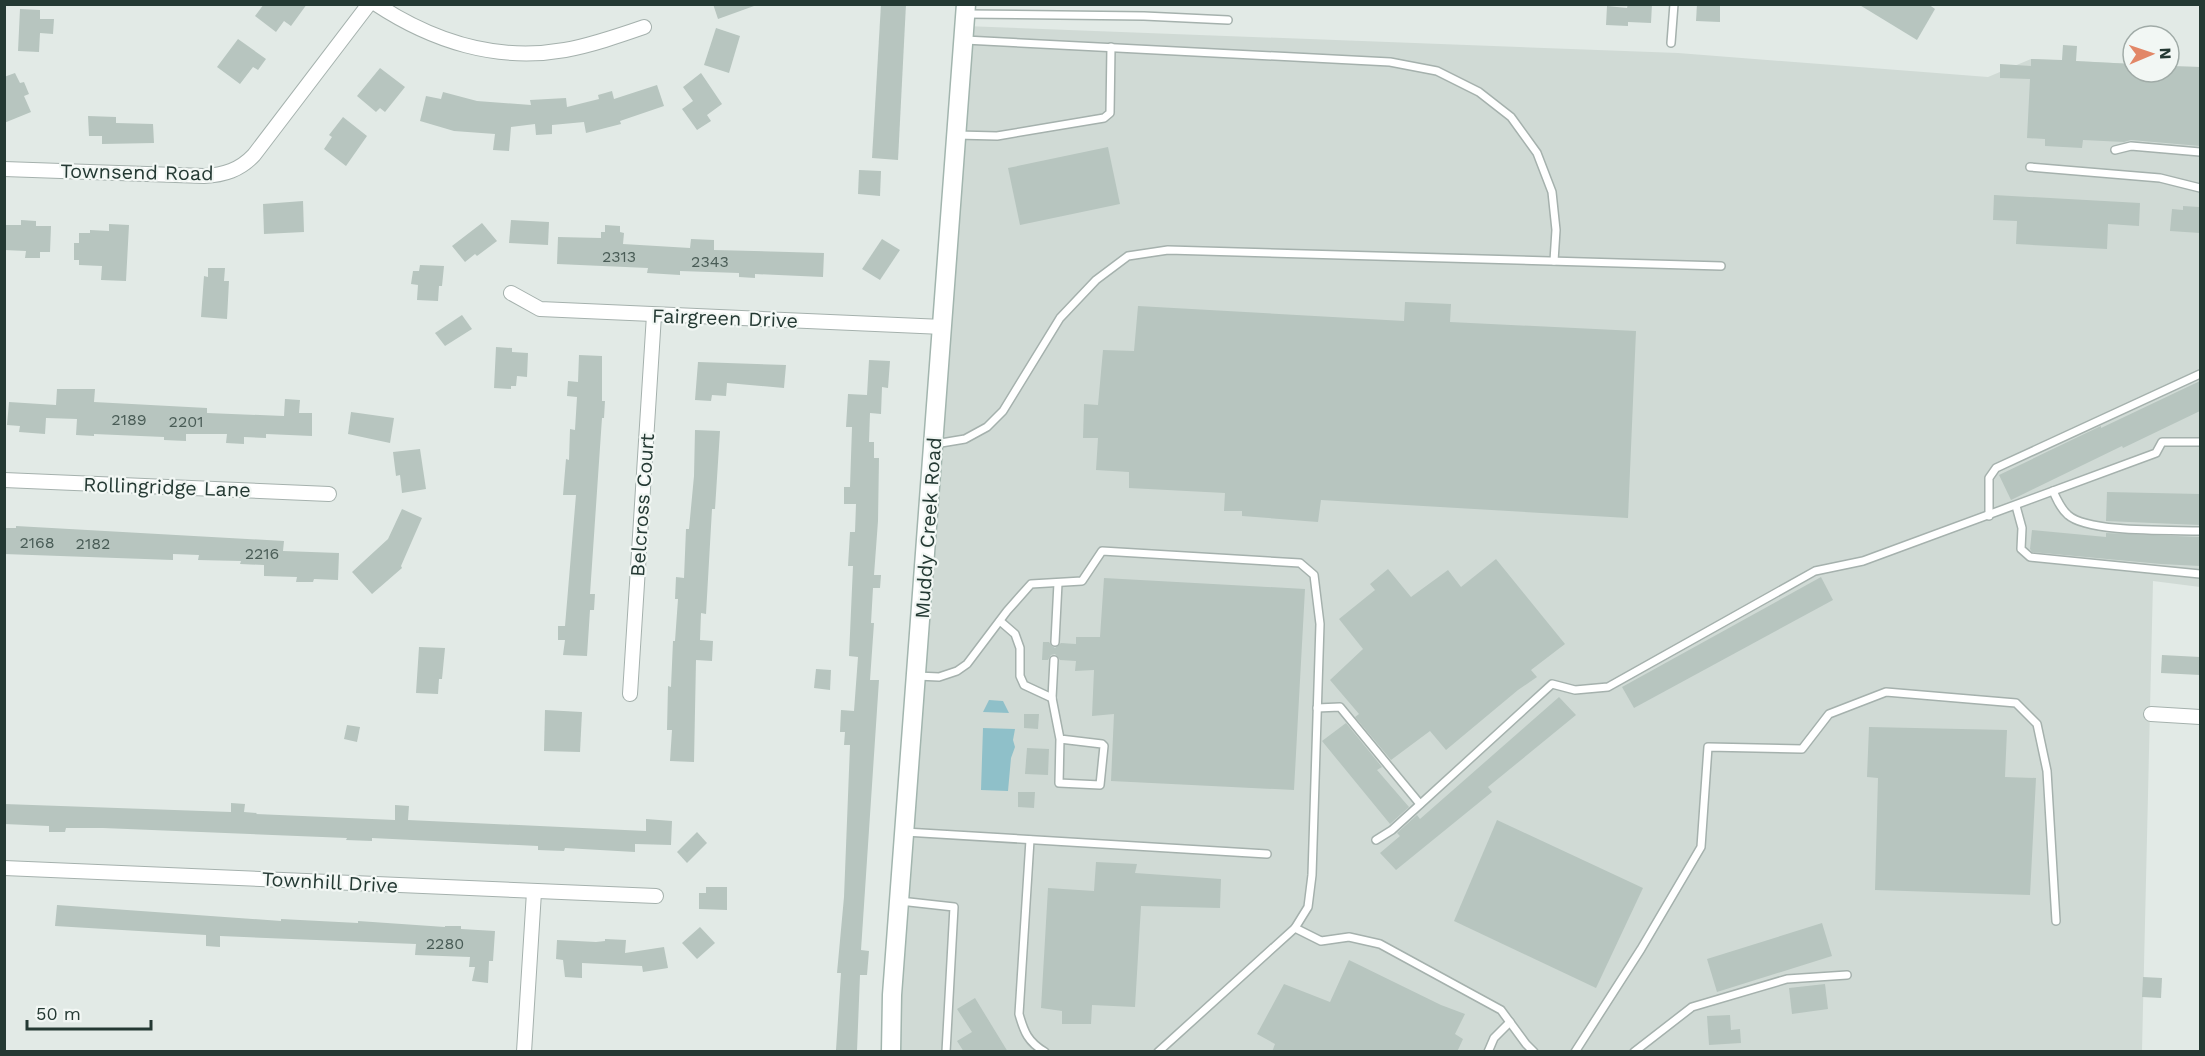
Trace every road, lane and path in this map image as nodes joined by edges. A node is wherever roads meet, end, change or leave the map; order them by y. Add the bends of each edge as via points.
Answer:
1 (369, 4) edge
2 (376, 4) edge
3 (1674, 4) edge
4 (966, 9) edge
5 (1228, 20) dead end
6 (644, 27) dead end
7 (964, 40) junction
8 (1671, 43) dead end
9 (1111, 47) junction
10 (957, 135) junction
11 (2115, 150) dead end
12 (2200, 152) edge
13 (2030, 167) dead end
14 (4, 169) edge
15 (2200, 188) edge
16 (1554, 261) junction
17 (1721, 266) dead end
18 (511, 293) dead end
19 (654, 315) junction
20 (943, 327) junction
21 (2200, 374) edge
22 (2200, 442) edge
23 (934, 444) junction
24 (4, 480) edge
25 (2053, 492) junction
26 (329, 494) dead end
27 (2016, 506) junction
28 (1989, 516) junction
29 (2200, 531) edge
30 (2200, 574) edge
31 (1058, 583) junction
32 (999, 621) junction
33 (1055, 642) dead end
34 (1054, 660) dead end
35 (916, 676) junction
36 (630, 694) dead end
37 (1052, 698) junction
38 (1317, 708) junction
39 (2151, 714) dead end
40 (2200, 717) edge
41 (1060, 739) junction
42 (1420, 804) junction
43 (905, 832) junction
44 (1030, 840) junction
45 (1376, 840) dead end
46 (1267, 854) dead end
47 (4, 868) edge
48 (534, 892) junction
49 (656, 896) dead end
50 (900, 901) junction
51 (2056, 921) dead end
52 (1295, 928) junction
53 (1847, 975) dead end
54 (1510, 1022) junction
55 (524, 1052) edge
56 (891, 1052) edge
57 (946, 1052) edge
58 (1045, 1052) edge
59 (1158, 1052) edge
60 (1488, 1052) edge
61 (1534, 1052) edge
62 (1575, 1052) edge
63 (1634, 1052) edge

1 - 14 street, Townsend Road via 254,155 234,171 204,176
2 - 6 street via 432,36 493,51 563,51
3 - 8 lane
4 - 5 lane
4 - 7 street, Muddy Creek Road
7 - 9 lane
7 - 10 street, Muddy Creek Road
9 - 10 lane via 1110,113 1104,118 997,136
9 - 16 lane via 1390,62 1437,71 1479,92 1511,117 1538,153 1552,192
10 - 20 street, Muddy Creek Road
11 - 12 lane via 2131,147
13 - 15 lane via 2160,178
16 - 17 lane
16 - 23 lane via 1168,250 1128,256 1096,280 1060,318 1003,411 987,427 965,439
18 - 19 street, Fairgreen Drive via 540,309
19 - 20 street, Fairgreen Drive
19 - 36 street, Belcross Court
20 - 23 street, Muddy Creek Road
21 - 28 lane via 1996,468 1989,478
22 - 25 lane via 2162,442 2156,453
23 - 35 street, Muddy Creek Road
24 - 26 street, Rollingridge Lane
25 - 27 lane
25 - 29 lane via 2069,516 2096,526
27 - 28 lane
27 - 30 lane via 2022,528 2021,549 2030,558
28 - 42 lane via 1863,561 1815,571 1608,687 1575,690 1552,684
31 - 32 lane via 1031,584
31 - 33 lane
31 - 38 lane via 1082,581 1102,551 1300,563 1314,575 1320,624
32 - 35 lane via 967,664 957,671
32 - 37 lane via 1016,634 1024,685
34 - 37 lane
35 - 43 street, Muddy Creek Road
37 - 41 lane
38 - 42 lane via 1340,707
38 - 52 lane via 1312,875 1308,907
39 - 40 street
41 - 41 lane via 1104,746 1100,785 1059,783
42 - 45 lane
43 - 44 lane
43 - 50 street, Muddy Creek Road
44 - 46 lane
44 - 58 lane via 1019,1014 1024,1034
47 - 48 street, Townhill Drive
48 - 49 street, Townhill Drive
48 - 55 street
50 - 56 street, Muddy Creek Road
50 - 57 lane via 954,907
51 - 62 lane via 2047,771 2037,724 2016,704 1886,692 1829,714 1802,749 1708,747 1701,847
52 - 54 lane via 1321,940 1349,937 1380,944 1501,1010
52 - 59 lane
53 - 63 lane via 1787,979 1692,1006
54 - 60 lane via 1494,1038
54 - 61 lane

